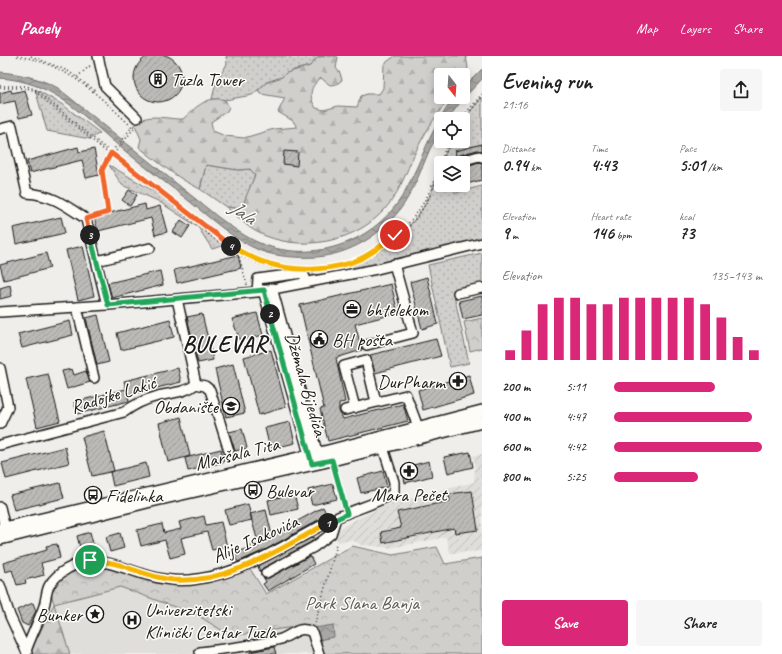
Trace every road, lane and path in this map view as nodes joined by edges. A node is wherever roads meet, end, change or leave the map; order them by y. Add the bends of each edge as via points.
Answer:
1 (16, 56) edge
2 (31, 56) edge
3 (96, 59) edge
4 (77, 77) junction
5 (0, 87) edge
6 (482, 94) edge
7 (482, 97) edge
8 (468, 112) edge
9 (468, 112) edge
10 (137, 118) dead end
11 (0, 129) edge
12 (111, 154) junction
13 (482, 157) edge
14 (470, 158) edge
15 (434, 179) edge
16 (434, 186) edge
17 (86, 219) junction
18 (482, 243) edge
19 (150, 248) dead end
20 (238, 252) junction
21 (96, 261) junction
22 (394, 264) junction
23 (307, 282) junction
24 (482, 288) edge
25 (260, 290) junction
26 (458, 293) dead end
27 (177, 298) junction
28 (108, 305) junction
29 (77, 307) junction
30 (0, 312) edge
31 (367, 345) dead end
32 (0, 368) edge
33 (94, 378) dead end
34 (196, 384) junction
35 (376, 402) junction
36 (355, 408) junction
37 (345, 410) dead end
38 (482, 411) edge
39 (482, 422) edge
40 (0, 424) edge
41 (418, 427) junction
42 (381, 442) junction
43 (0, 444) edge
44 (229, 450) dead end
45 (314, 458) junction
46 (332, 460) junction
47 (0, 507) edge
48 (347, 514) junction
49 (336, 518) junction
50 (3, 533) edge
51 (331, 534) junction
52 (266, 573) dead end
53 (0, 585) edge
54 (312, 632) junction
55 (27, 652) edge
56 (201, 654) edge
57 (319, 654) edge

1 - 4 path via 44,63
2 - 4 path via 45,60
3 - 4 path
3 - 10 street via 105,86
4 - 12 path via 132,127
5 - 12 path via 27,88 35,91
6 - 8 path
7 - 9 path
11 - 17 street via 12,126 27,193 42,194
12 - 17 path via 102,170 108,212
12 - 20 path via 217,240
12 - 20 path via 230,246 281,268 267,266
13 - 14 street
15 - 16 path via 425,201 405,227 382,246 359,260 334,267 306,269 334,269 360,262 397,237 411,224 427,202
17 - 21 street
18 - 22 street
19 - 21 street
20 - 25 path
21 - 28 street
22 - 23 street
22 - 31 street via 413,333
23 - 25 street
23 - 25 street via 302,273 258,279
24 - 26 street
25 - 27 street
25 - 45 street, Džemala Bijedića
27 - 28 street
27 - 34 street
28 - 29 street
29 - 30 street
29 - 33 street
32 - 40 street via 8,407
34 - 43 street, Radojke Lakić via 188,391 145,400 124,412
34 - 44 street via 210,390
35 - 36 street
35 - 36 street via 366,360 344,366
35 - 41 street via 406,395
36 - 37 street
38 - 41 main road, Maršala Tita
39 - 42 main road, Maršala Tita
41 - 42 main road, Maršala Tita
42 - 45 main road, Maršala Tita
42 - 46 main road, Maršala Tita
42 - 48 street, Alije Isakovića via 394,482 394,492
45 - 46 main road, Maršala Tita
45 - 50 main road, Maršala Tita via 147,502
46 - 48 path
47 - 50 street
48 - 49 street, Alije Isakovića
49 - 51 street
49 - 55 street, Alije Isakovića via 256,561 220,575 197,580 173,580 151,576 109,562 90,560 73,566 60,574 49,586
51 - 52 street via 314,547
51 - 54 path via 336,548
53 - 55 street via 10,616
54 - 56 street via 297,630 280,639 200,652
54 - 57 street

